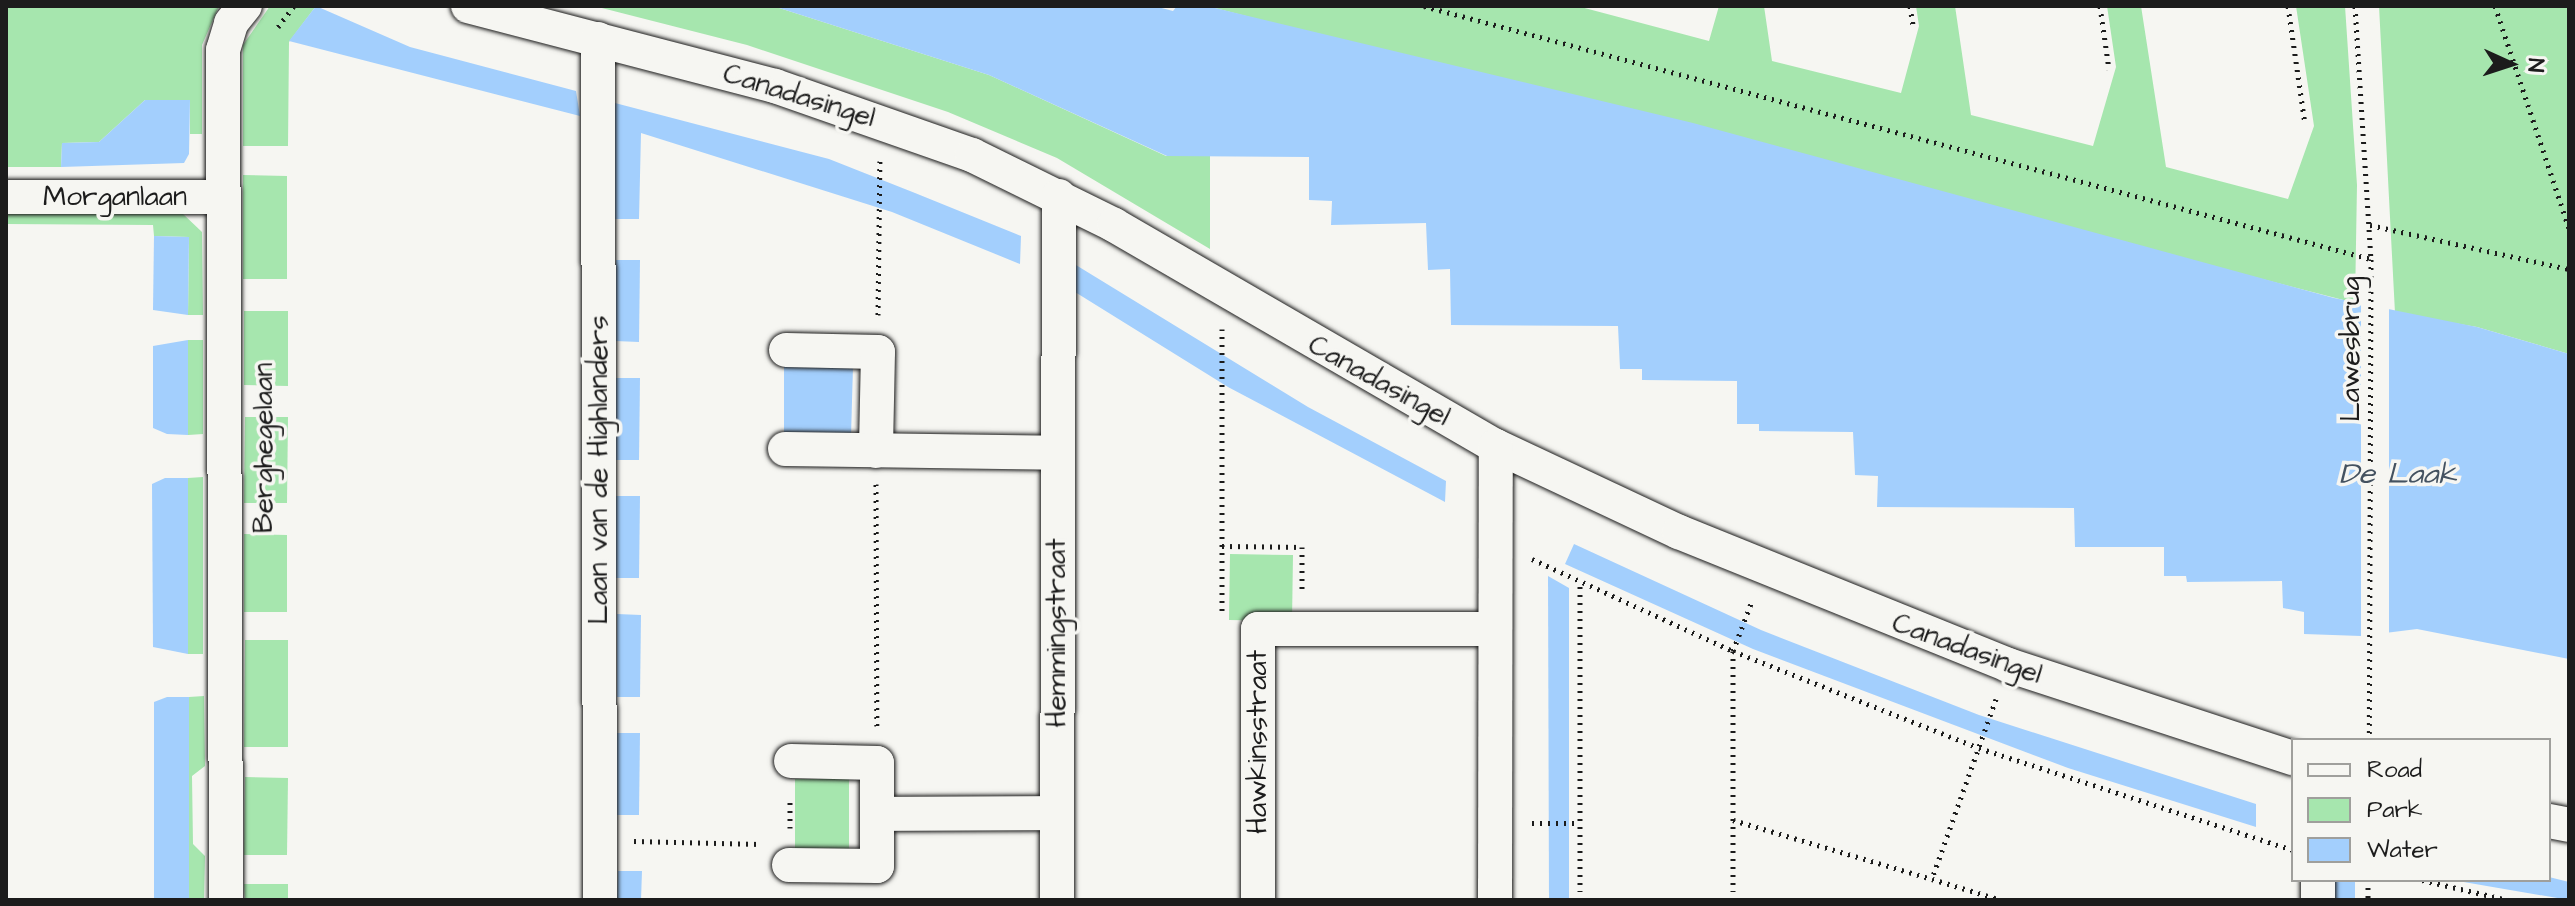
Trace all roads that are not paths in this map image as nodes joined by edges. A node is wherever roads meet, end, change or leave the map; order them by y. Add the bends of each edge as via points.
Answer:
1 (245, 6) edge
2 (468, 6) edge
3 (598, 39) junction
4 (1059, 196) junction
5 (6, 197) edge
6 (224, 197) junction
7 (786, 350) dead end
8 (1496, 446) junction
9 (785, 449) dead end
10 (876, 451) junction
11 (1057, 453) junction
12 (1495, 629) junction
13 (2291, 757) edge
14 (791, 761) road end
15 (1057, 813) junction
16 (877, 814) junction
17 (784, 851) road end
18 (226, 900) edge
19 (600, 900) edge
20 (1057, 900) edge
21 (1258, 900) edge
22 (1495, 900) edge

1 - 6 street, Berghegelaan via 231,23 223,50
2 - 3 street, Canadasingel
3 - 4 street, Canadasingel via 881,120
3 - 19 street, Laan van de Highlanders
4 - 8 street, Canadasingel
4 - 11 street, Hemmingstraat
5 - 6 street, Morganlaan
6 - 18 street, Berghegelaan
7 - 10 street via 878,352
8 - 12 street
8 - 13 street, Canadasingel via 1877,616 2094,696
9 - 10 street
10 - 11 street
11 - 15 street, Hemmingstraat
12 - 21 street, Hawkinsstraat via 1258,629
12 - 22 street
14 - 16 street via 877,763
15 - 16 street
15 - 20 street, Hemmingstraat
16 - 17 street via 877,866

